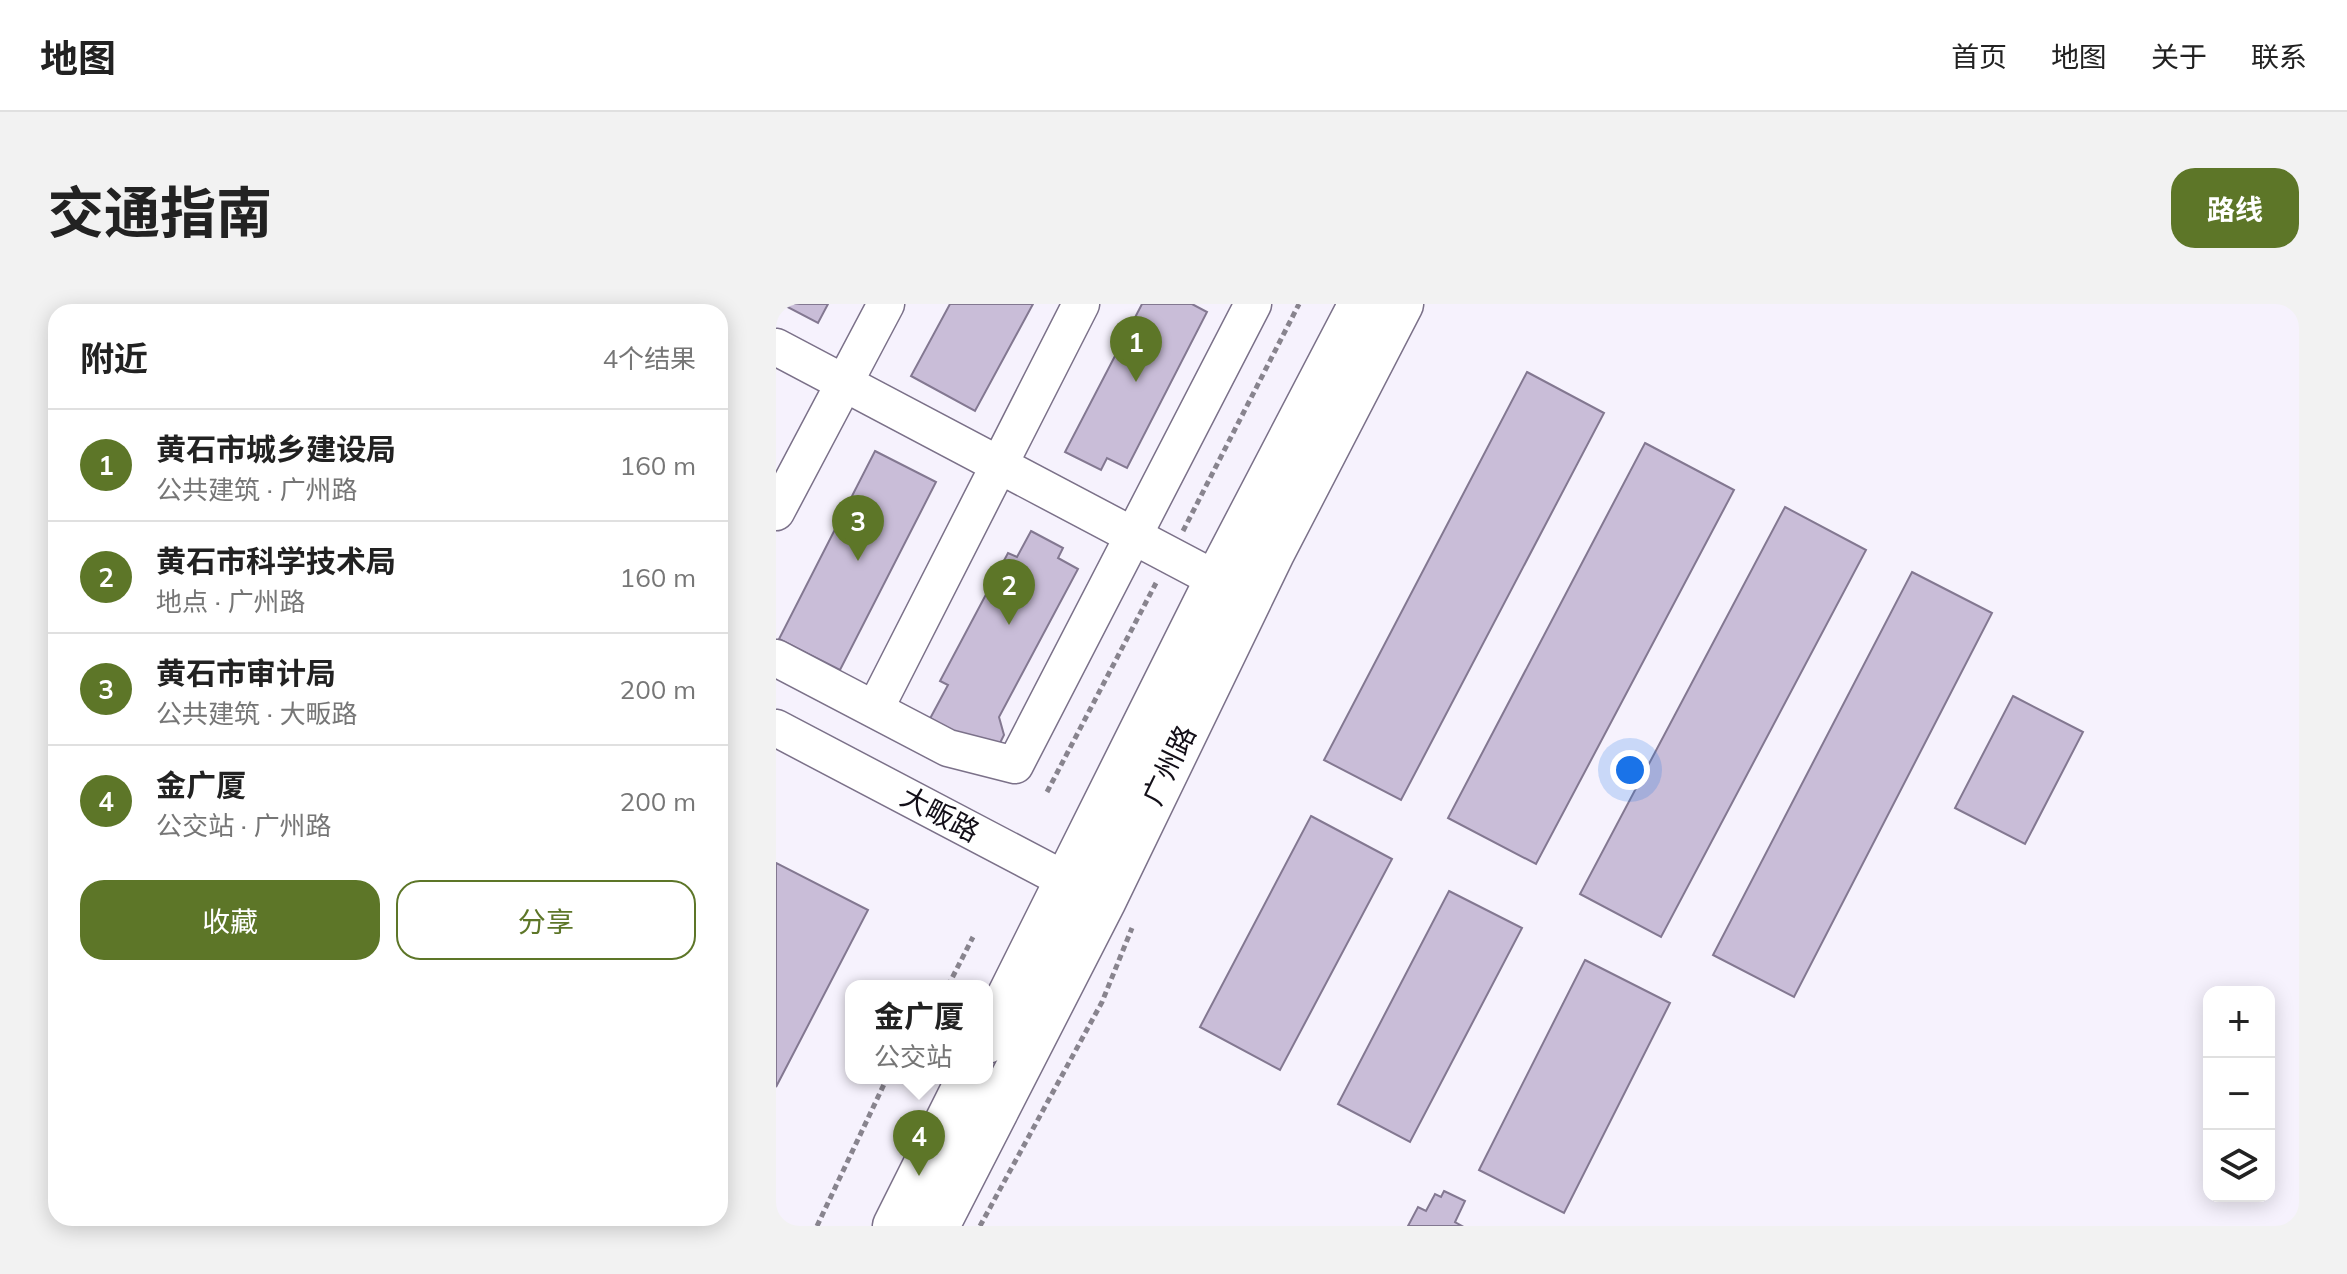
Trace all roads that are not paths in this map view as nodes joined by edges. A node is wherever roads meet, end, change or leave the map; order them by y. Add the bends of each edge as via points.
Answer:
1 (886, 304) edge
2 (1081, 304) edge
3 (1253, 304) edge
4 (1361, 304) edge
5 (1401, 304) edge
6 (776, 347) edge
7 (844, 383) junction
8 (999, 465) junction
9 (776, 512) edge
10 (1132, 535) junction
11 (1217, 580) junction
12 (776, 658) edge
13 (875, 709) junction
14 (776, 728) edge
15 (1085, 891) junction
16 (993, 1032) edge
17 (966, 1084) edge
18 (895, 1226) edge
19 (937, 1226) edge

1 - 7 street
2 - 8 street
3 - 10 street
4 - 11 main road, 广州路
5 - 15 main road, 广州路 via 1272,553
6 - 7 street
7 - 8 street
7 - 9 street
8 - 10 street
8 - 13 street
10 - 11 street
10 - 13 street via 1015,765 948,748
11 - 15 main road, 广州路
12 - 13 street
14 - 15 street, 大畈路
15 - 16 main road, 广州路
15 - 19 main road, 广州路
17 - 18 main road

